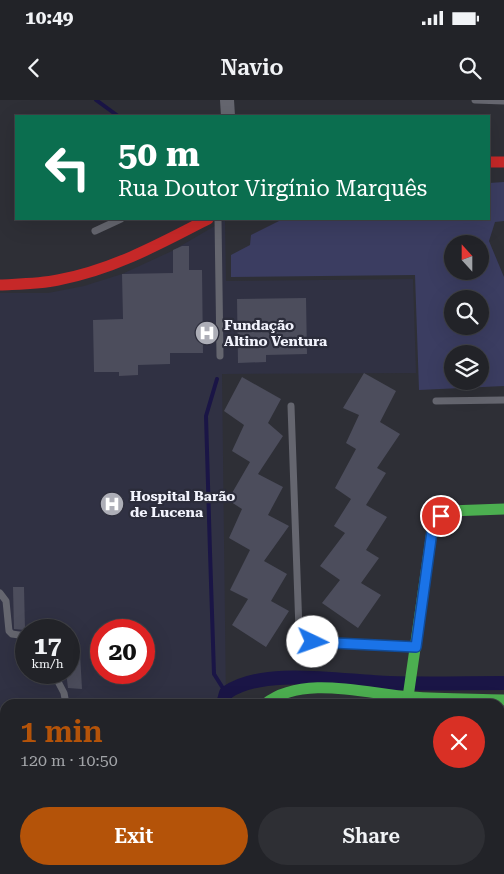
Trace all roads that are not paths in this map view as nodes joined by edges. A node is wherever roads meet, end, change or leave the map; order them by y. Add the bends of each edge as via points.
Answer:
1 (227, 100) edge
2 (475, 100) edge
3 (504, 101) edge
4 (228, 115) edge
5 (490, 162) edge
6 (504, 162) edge
7 (119, 220) edge
8 (204, 220) edge
9 (218, 220) edge
10 (95, 231) dead end
11 (0, 285) edge
12 (220, 356) dead end
13 (504, 400) edge
14 (436, 401) dead end
15 (290, 406) dead end
16 (504, 509) edge
17 (0, 593) edge
18 (15, 634) edge
19 (412, 647) junction
20 (60, 684) edge
21 (408, 697) edge
22 (65, 699) edge
23 (271, 699) edge
24 (472, 699) edge

1 - 4 street
2 - 3 lane
5 - 6 street
7 - 10 lane
8 - 11 street via 110,266 85,274 39,284
9 - 12 lane
13 - 14 lane
15 - 19 lane via 299,630 313,642
16 - 19 street via 449,511 433,524
17 - 18 lane via 6,601 9,631
19 - 21 street
20 - 22 lane
21 - 23 street via 358,690 299,689
21 - 24 street

